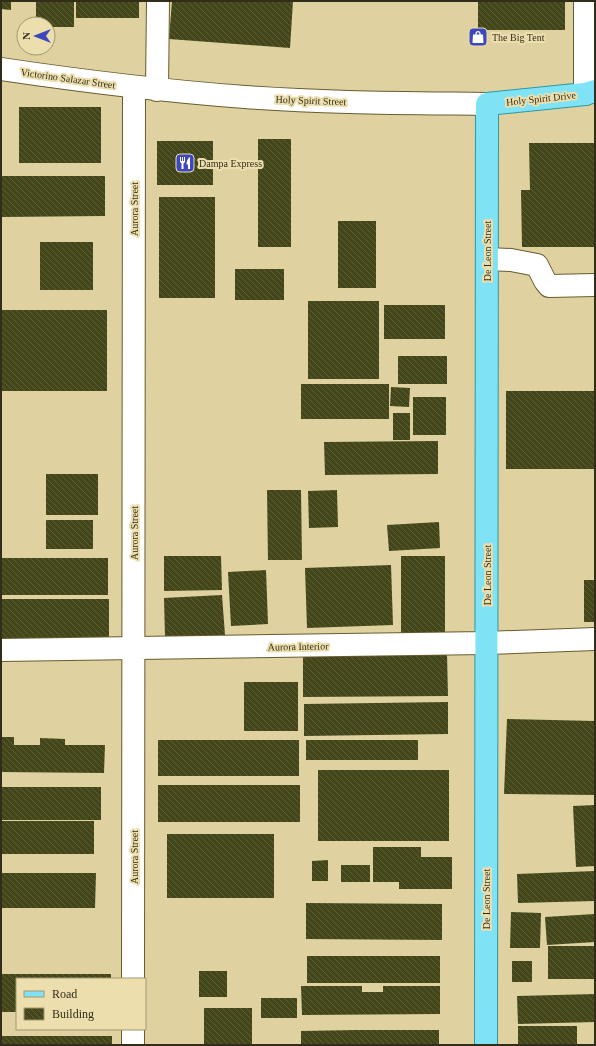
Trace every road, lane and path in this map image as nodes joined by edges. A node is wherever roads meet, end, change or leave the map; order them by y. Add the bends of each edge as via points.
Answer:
1 (158, 1) edge
2 (585, 1) edge
3 (1, 69) edge
4 (134, 88) junction
5 (157, 90) junction
6 (590, 92) edge
7 (487, 104) junction
8 (487, 259) junction
9 (595, 285) edge
10 (595, 639) edge
11 (486, 643) junction
12 (134, 648) junction
13 (1, 650) edge
14 (133, 978) edge
15 (133, 1030) edge
16 (133, 1045) edge
17 (486, 1045) edge

1 - 5 street
2 - 6 street
3 - 4 street, Victorino Salazar Street
4 - 5 street, Holy Spirit Street
4 - 12 street, Aurora Street
5 - 7 street, Holy Spirit Street via 328,101
6 - 7 main road, Holy Spirit Drive
7 - 8 main road, De Leon Street
8 - 9 street via 537,265 549,286
8 - 11 main road, De Leon Street
10 - 11 street, Aurora Interior
11 - 12 street, Aurora Interior
11 - 17 main road, De Leon Street
12 - 13 street, Aurora Interior
12 - 14 street, Aurora Street
15 - 16 street

